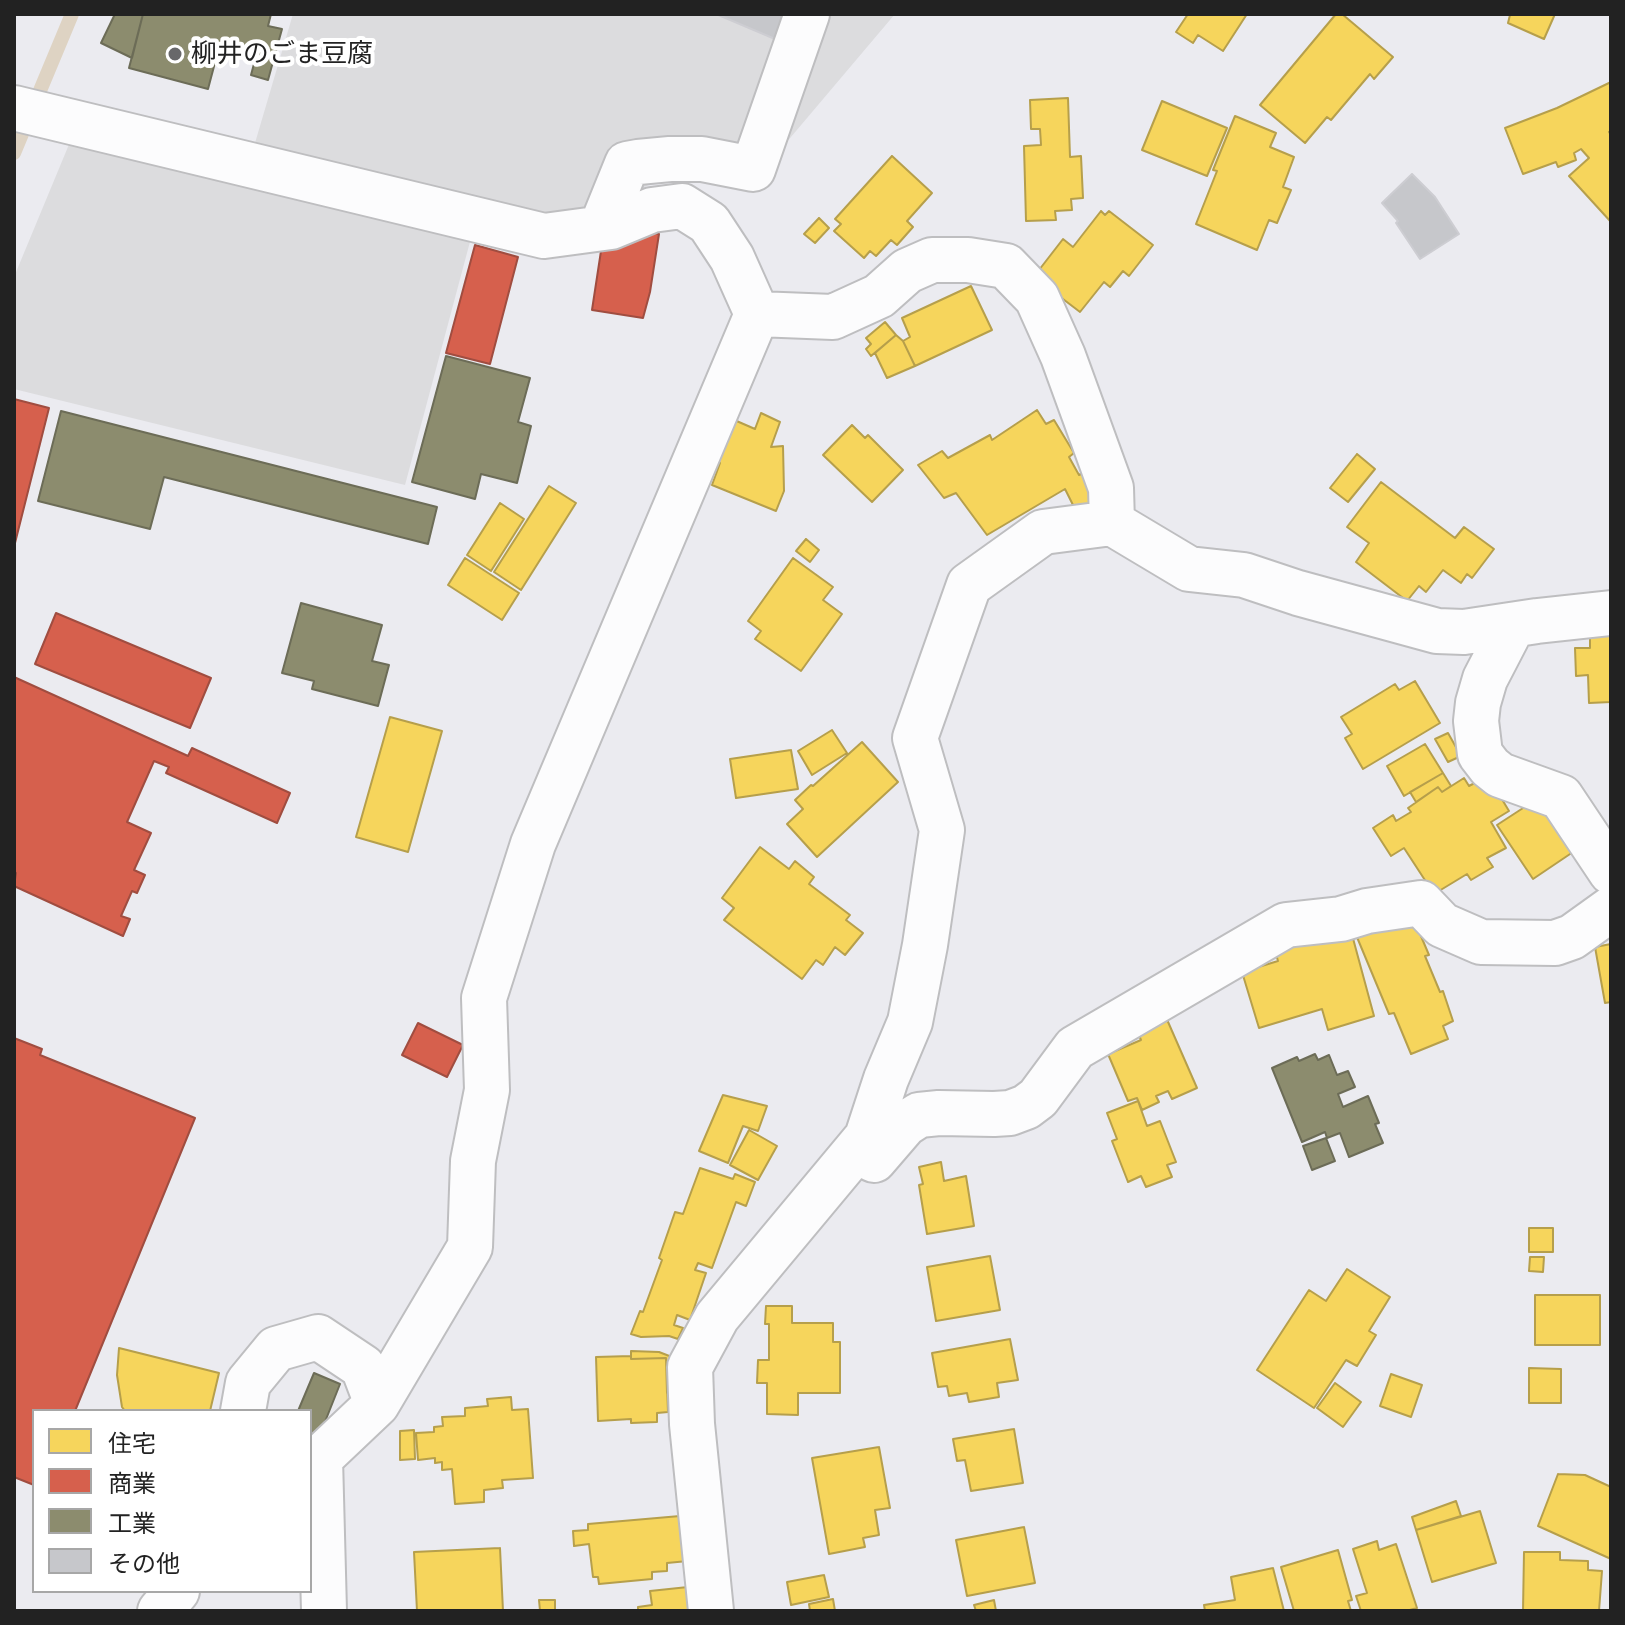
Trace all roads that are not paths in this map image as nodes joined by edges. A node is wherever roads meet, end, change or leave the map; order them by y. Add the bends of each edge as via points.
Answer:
1 (807, 14) edge
2 (14, 108) edge
3 (601, 228) junction
4 (757, 314) junction
5 (1112, 523) junction
6 (1611, 613) edge
7 (1513, 625) junction
8 (1611, 872) edge
9 (1611, 909) edge
10 (856, 1150) junction
11 (377, 1404) junction
12 (243, 1409) edge
13 (175, 1593) edge
14 (160, 1611) edge
15 (324, 1611) edge
16 (711, 1611) edge

1 - 3 street via 753,169 702,159 627,164
2 - 3 street via 544,236
3 - 4 street via 652,210 682,206 709,223 732,258
4 - 5 street via 833,317 879,296 907,271 932,260 1006,266 1037,298 1063,356 1111,488
4 - 11 street via 533,844 484,998 487,1090 473,1161 470,1247
5 - 7 street via 1189,569 1244,575 1437,631
5 - 10 street via 1043,532 969,585 915,738 942,830 910,1022 867,1137
6 - 7 street
7 - 8 street via 1478,703 1480,754 1500,775 1561,797
9 - 10 street via 1555,943 1481,942 1442,925 1421,903 1286,925 1075,1048 1026,1107 1010,1113 919,1115 874,1160
10 - 16 street via 717,1317 690,1367
11 - 12 street via 363,1367 318,1337 276,1349 248,1383
11 - 15 street via 320,1458
13 - 14 street

